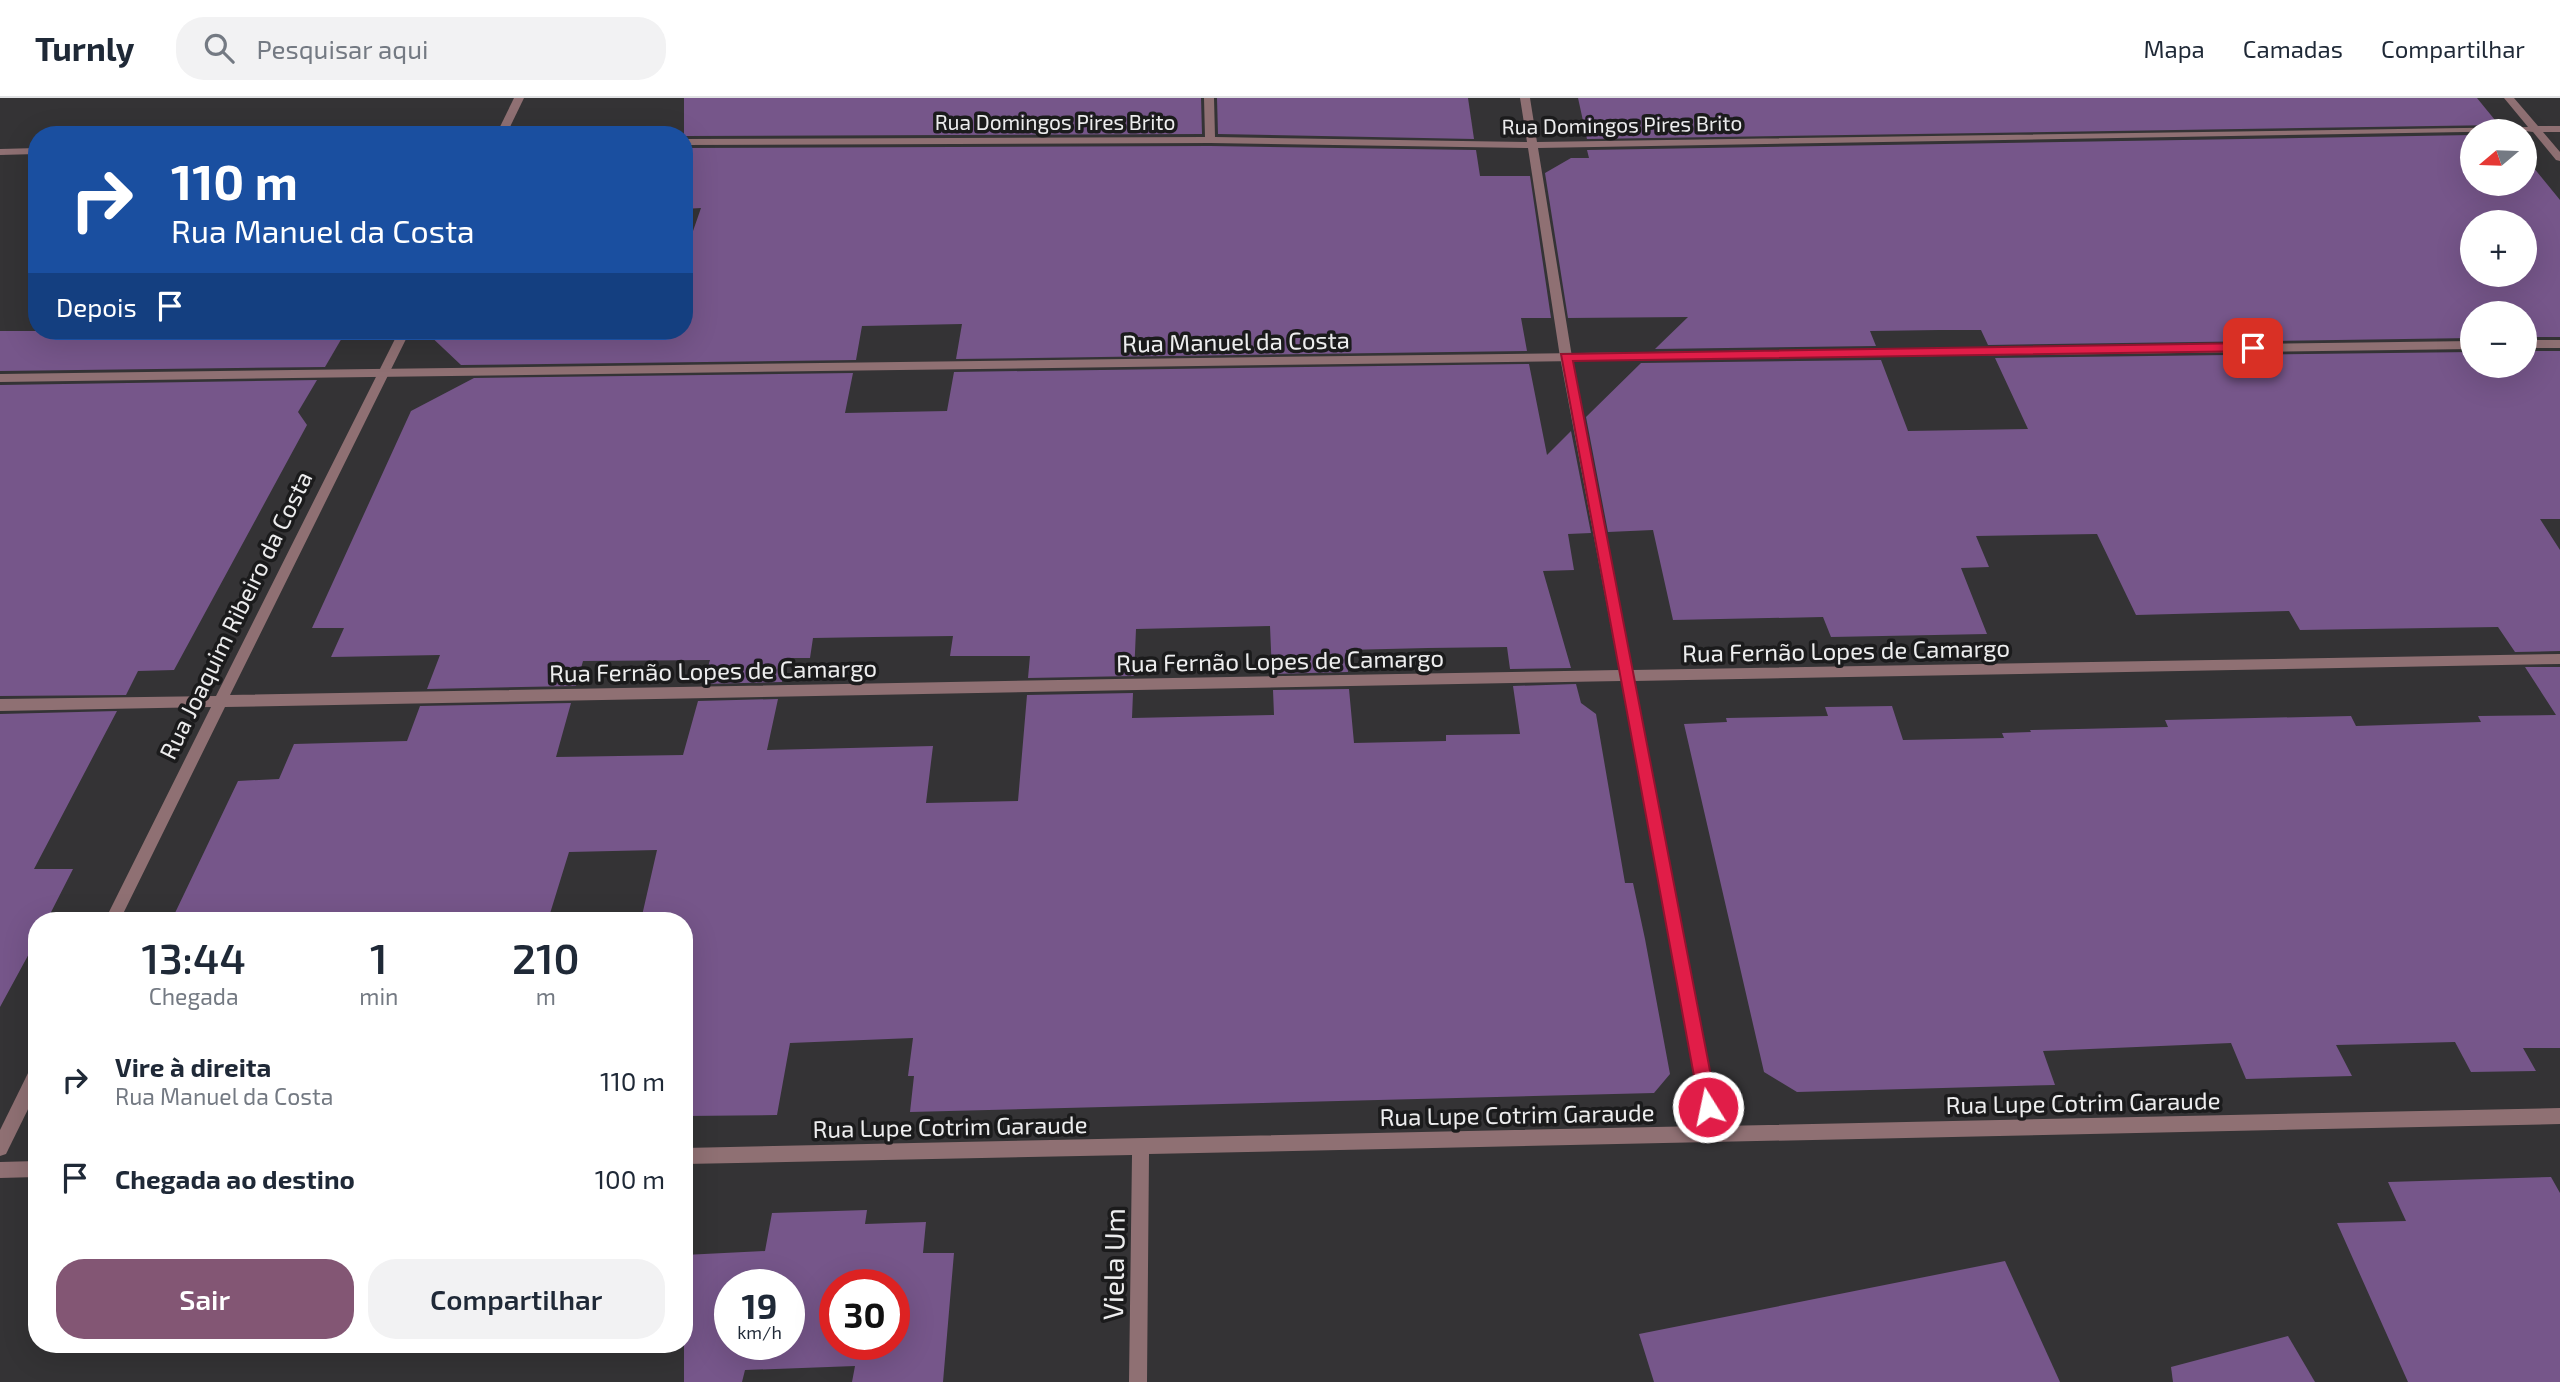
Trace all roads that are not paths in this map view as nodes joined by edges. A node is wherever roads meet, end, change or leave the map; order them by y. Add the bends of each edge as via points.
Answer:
1 (519, 98) edge
2 (1209, 98) edge
3 (1525, 98) edge
4 (2509, 98) edge
5 (2526, 119) edge
6 (505, 126) edge
7 (2560, 129) edge
8 (2538, 130) edge
9 (2460, 131) edge
10 (2538, 133) edge
11 (1210, 140) junction
12 (693, 142) edge
13 (1532, 145) junction
14 (28, 151) edge
15 (0, 152) edge
16 (2560, 158) edge
17 (400, 340) edge
18 (2537, 344) edge
19 (2560, 344) edge
20 (2460, 345) edge
21 (1566, 357) junction
22 (383, 373) junction
23 (0, 378) edge
24 (2560, 659) edge
25 (1629, 677) junction
26 (219, 701) junction
27 (0, 705) edge
28 (115, 912) edge
29 (28, 1091) edge
30 (2560, 1116) edge
31 (1713, 1134) junction
32 (1141, 1147) junction
33 (0, 1148) edge
34 (693, 1156) edge
35 (0, 1170) edge
36 (28, 1170) edge
37 (1138, 1382) edge

1 - 6 street
2 - 11 street
3 - 13 street
4 - 5 street
7 - 8 street, Rua Domingos Pires Brito
9 - 13 street, Rua Domingos Pires Brito
10 - 16 street
11 - 12 street, Rua Domingos Pires Brito
11 - 13 street, Rua Domingos Pires Brito
13 - 21 street
14 - 15 street
17 - 22 street, Rua Joaquim Ribeiro da Costa
18 - 19 street
20 - 21 street, Rua Manuel da Costa
21 - 22 street, Rua Manuel da Costa
21 - 25 street
22 - 23 street, Rua Manuel da Costa
22 - 26 street, Rua Joaquim Ribeiro da Costa
24 - 25 street, Rua Fernão Lopes de Camargo
25 - 26 street, Rua Fernão Lopes de Camargo
25 - 31 street
26 - 27 street, Rua Fernão Lopes de Camargo
26 - 28 street, Rua Joaquim Ribeiro da Costa
29 - 33 street
30 - 31 street, Rua Lupe Cotrim Garaude
31 - 32 street, Rua Lupe Cotrim Garaude
32 - 34 street, Rua Lupe Cotrim Garaude
32 - 37 street, Viela Um
35 - 36 street

